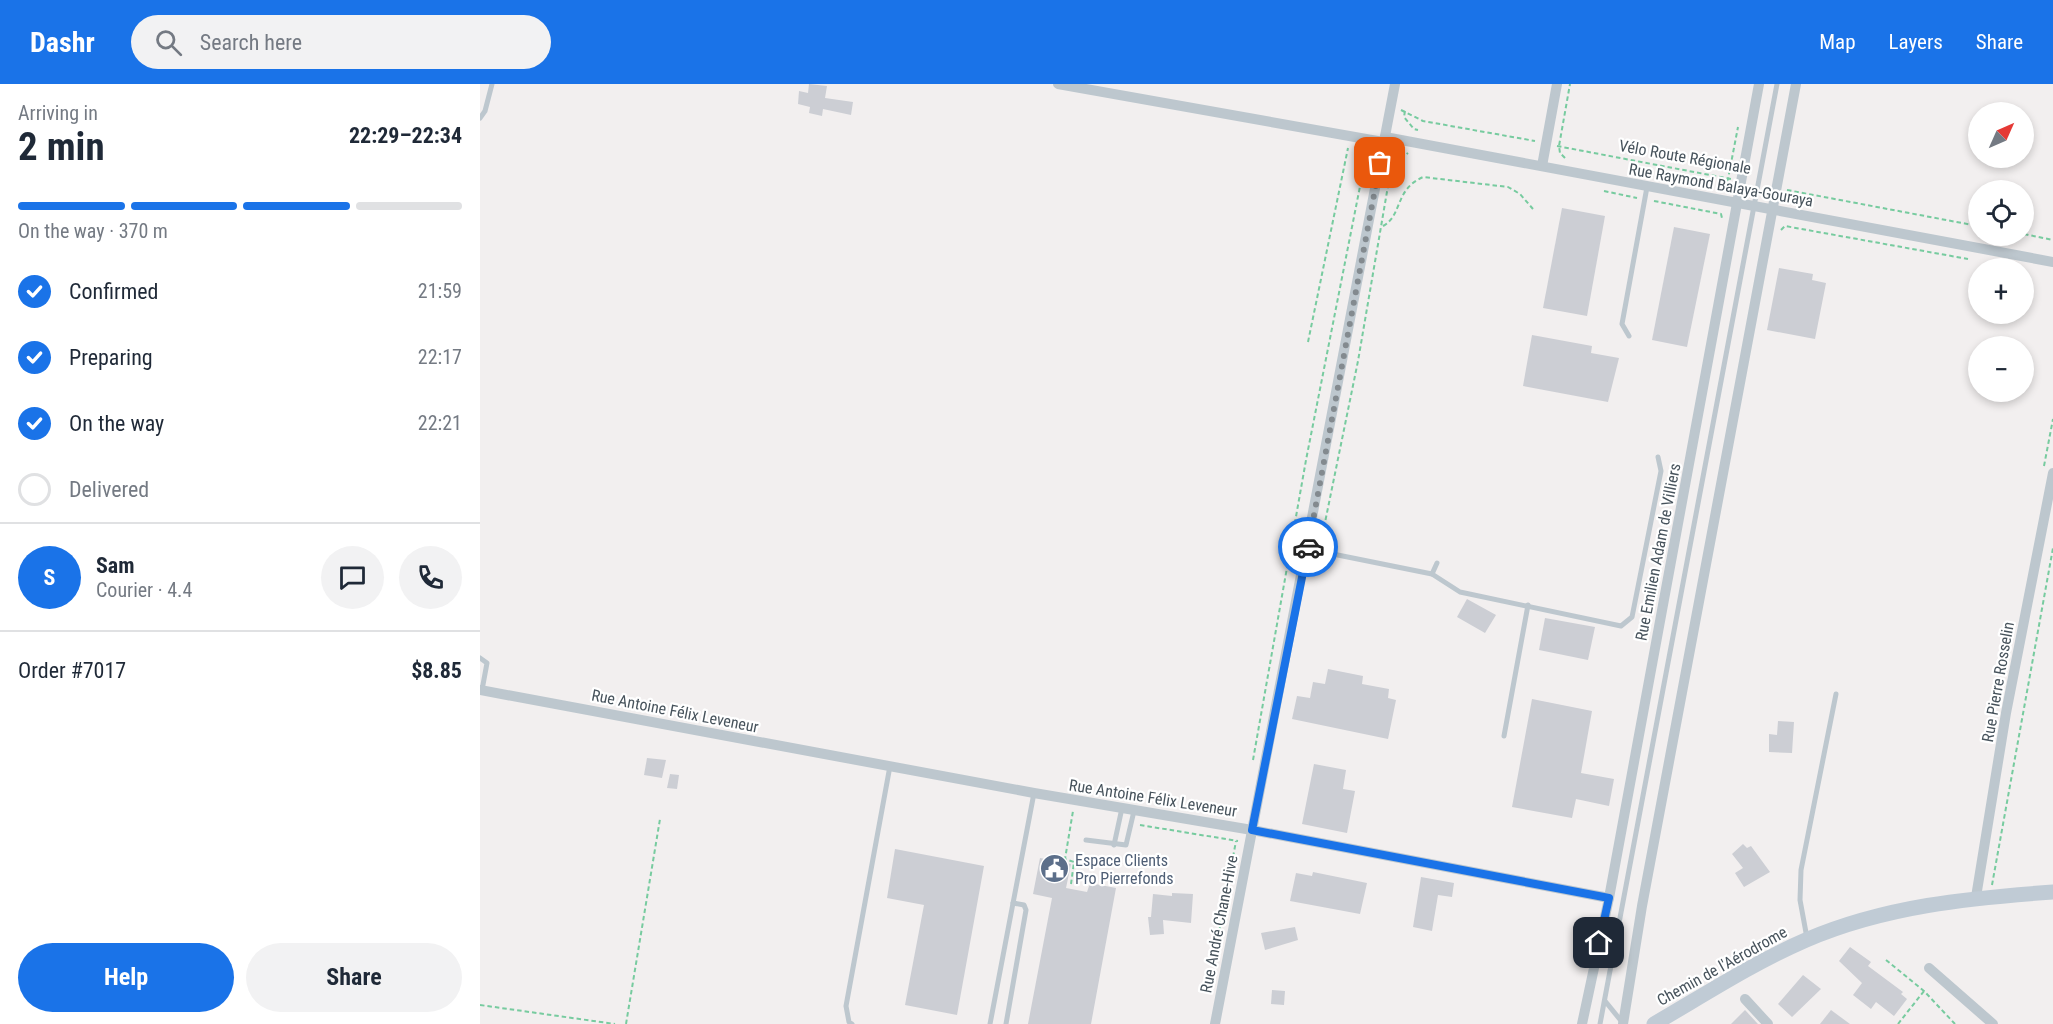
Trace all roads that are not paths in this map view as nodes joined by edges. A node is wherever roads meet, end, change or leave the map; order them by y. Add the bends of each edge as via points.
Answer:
1 (492, 84) edge
2 (1058, 84) edge
3 (1395, 84) edge
4 (1557, 84) edge
5 (1759, 84) edge
6 (1778, 84) edge
7 (1796, 84) edge
8 (480, 118) edge
9 (1384, 139) junction
10 (1542, 165) junction
11 (1647, 188) junction
12 (1737, 204) junction
13 (1754, 207) junction
14 (1773, 209) junction
15 (2053, 262) edge
16 (1629, 336) dead end
17 (1658, 457) dead end
18 (2053, 473) edge
19 (1308, 549) junction
20 (1437, 563) dead end
21 (1432, 574) junction
22 (1528, 606) junction
23 (480, 658) edge
24 (481, 690) edge
25 (1836, 694) dead end
26 (1504, 736) dead end
27 (890, 766) junction
28 (1034, 793) junction
29 (1122, 808) junction
30 (1134, 811) junction
31 (1252, 830) junction
32 (1086, 840) dead end
33 (1114, 845) junction
34 (2053, 892) edge
35 (1983, 897) junction
36 (1609, 898) junction
37 (1013, 903) junction
38 (1807, 940) junction
39 (1929, 968) dead end
40 (1745, 999) dead end
41 (1605, 1001) junction
42 (1622, 1023) edge
43 (852, 1024) edge
44 (990, 1024) edge
45 (1006, 1024) edge
46 (1215, 1024) edge
47 (1582, 1024) edge
48 (1600, 1024) edge
49 (1654, 1024) edge
50 (1768, 1024) edge
51 (1993, 1024) edge

1 - 8 lane
2 - 9 street, Rue Raymond Balaya-Gouraya
3 - 9 street, Rue Antoine Félix Leveneur
4 - 10 street via 1541,141
5 - 12 street, Rue Emilien Adam de Villiers
6 - 13 lane
7 - 14 street
9 - 10 street, Rue Raymond Balaya-Gouraya
9 - 19 street, Rue Antoine Félix Leveneur
10 - 11 street, Rue Raymond Balaya-Gouraya
11 - 12 street, Rue Raymond Balaya-Gouraya
11 - 16 lane via 1623,324
12 - 13 street, Rue Raymond Balaya-Gouraya
12 - 36 street, Rue Emilien Adam de Villiers
13 - 14 street, Rue Raymond Balaya-Gouraya
13 - 41 lane
14 - 15 street, Rue Raymond Balaya-Gouraya
14 - 42 street
17 - 22 lane via 1661,471 1632,617 1621,626
18 - 35 street, Rue Pierre Rosselin via 2006,713
19 - 21 lane
19 - 31 street, Rue Antoine Félix Leveneur
20 - 21 lane
21 - 22 lane via 1460,592
22 - 26 lane
23 - 24 lane via 487,663
24 - 27 street, Rue Antoine Félix Leveneur
25 - 38 lane via 1802,870 1800,900
27 - 28 street, Rue Antoine Félix Leveneur
27 - 43 lane via 846,1006
28 - 29 street, Rue Antoine Félix Leveneur
28 - 37 lane
29 - 30 street, Rue Antoine Félix Leveneur
29 - 33 lane
30 - 31 street, Rue Antoine Félix Leveneur
30 - 33 lane via 1126,845
31 - 36 street
31 - 46 street, Rue André Chane-Hive
32 - 33 lane
34 - 35 main road, Chemin de l'Aérodrome
35 - 38 main road, Chemin de l'Aérodrome via 1905,909
36 - 47 street, Rue Emilien Adam de Villiers
37 - 44 lane
37 - 45 lane via 1024,905 1026,910
38 - 49 main road, Chemin de l'Aérodrome via 1749,968
39 - 51 street
40 - 50 street
41 - 42 lane
41 - 48 lane

